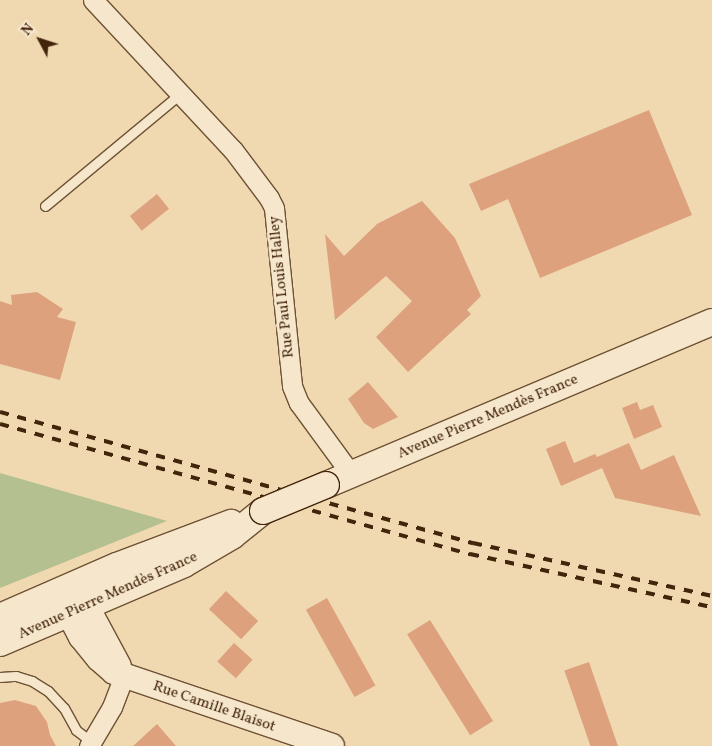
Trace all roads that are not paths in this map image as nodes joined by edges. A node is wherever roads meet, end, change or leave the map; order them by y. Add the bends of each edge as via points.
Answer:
1 (93, 0) edge
2 (180, 94) junction
3 (46, 206) dead end
4 (712, 322) edge
5 (351, 474) junction
6 (72, 599) junction
7 (0, 617) edge
8 (0, 643) edge
9 (124, 676) junction
10 (0, 677) edge
11 (308, 742) edge
12 (91, 744) edge
13 (332, 746) edge

1 - 2 street, Rue Paul Louis Halley
2 - 3 lane
2 - 5 street, Rue Paul Louis Halley via 250,169 274,208 292,386 299,403
4 - 5 main road, Avenue Pierre Mendès France
5 - 6 main road, Avenue Pierre Mendès France, bridge
6 - 7 main road, Avenue Pierre Mendès France
6 - 8 main road, Avenue Pierre Mendès France
6 - 9 street, Rue Camille Blaisot via 82,637 99,659
9 - 11 street, Rue Camille Blaisot
9 - 12 street via 112,707
10 - 12 lane via 16,676 48,691 64,708 76,730
11 - 13 street, Rue Camille Blaisot

